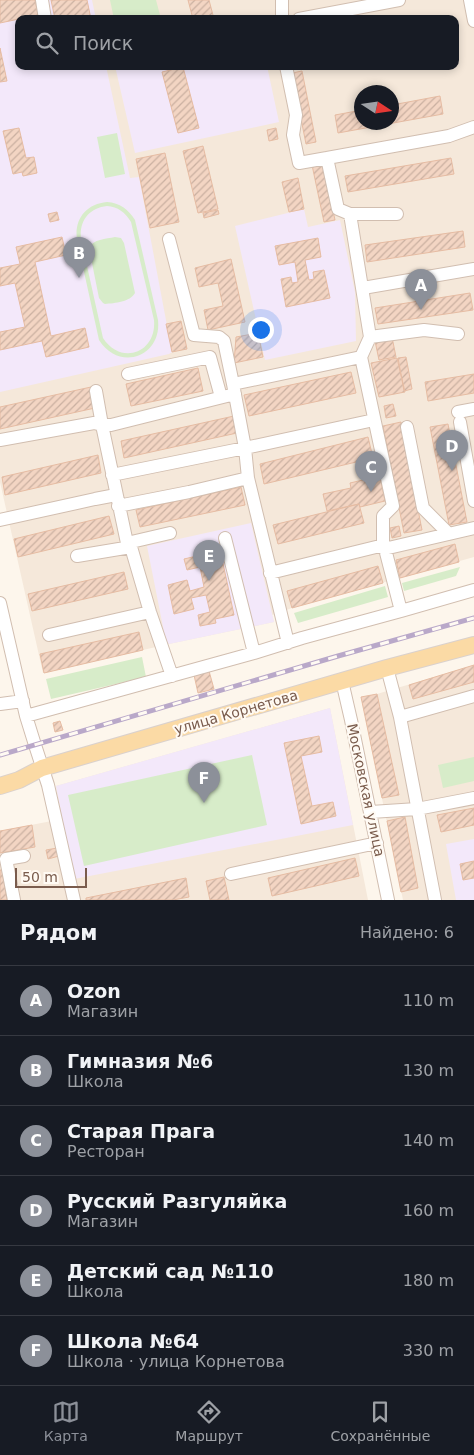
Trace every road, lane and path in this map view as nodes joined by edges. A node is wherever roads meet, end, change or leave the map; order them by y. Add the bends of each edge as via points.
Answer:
1 (42, 0) edge
2 (282, 0) edge
3 (399, 0) edge
4 (470, 0) edge
5 (44, 15) edge
6 (282, 15) edge
7 (320, 15) edge
8 (474, 21) edge
9 (287, 70) edge
10 (474, 127) edge
11 (327, 158) junction
12 (350, 214) junction
13 (397, 214) dead end
14 (169, 239) dead end
15 (474, 269) edge
16 (363, 288) junction
17 (458, 334) dead end
18 (370, 337) junction
19 (361, 356) junction
20 (128, 374) dead end
21 (234, 389) junction
22 (96, 391) dead end
23 (220, 397) junction
24 (474, 409) edge
25 (374, 420) junction
26 (102, 425) junction
27 (407, 427) dead end
28 (0, 440) edge
29 (244, 448) junction
30 (112, 475) junction
31 (248, 478) junction
32 (117, 500) junction
33 (474, 501) edge
34 (0, 520) edge
35 (474, 528) edge
36 (170, 533) dead end
37 (449, 534) junction
38 (225, 538) dead end
39 (129, 545) junction
40 (384, 547) junction
41 (77, 556) dead end
42 (270, 572) junction
43 (474, 590) edge
44 (0, 602) edge
45 (400, 611) junction
46 (150, 612) junction
47 (49, 635) dead end
48 (288, 643) junction
49 (474, 644) edge
50 (254, 654) junction
51 (387, 668) junction
52 (172, 676) junction
53 (342, 681) junction
54 (474, 696) edge
55 (23, 701) junction
56 (0, 704) edge
57 (26, 716) junction
58 (400, 717) junction
59 (42, 768) junction
60 (0, 786) edge
61 (474, 798) edge
62 (417, 808) junction
63 (371, 812) junction
64 (377, 843) junction
65 (24, 856) dead end
66 (230, 874) dead end
67 (14, 900) edge
68 (74, 900) edge
69 (388, 900) edge
70 (435, 900) edge

1 - 5 street
2 - 6 street
3 - 7 street
4 - 8 street
9 - 11 street via 296,115 293,135 299,164
10 - 11 street via 449,136
11 - 12 street via 338,208
12 - 13 street
12 - 16 street
14 - 21 street via 194,335 219,337 224,341
15 - 16 street
16 - 18 street
17 - 18 street via 424,330
18 - 19 street
19 - 21 street
19 - 25 street
20 - 23 street via 210,356
21 - 23 street
21 - 29 street
22 - 26 street
23 - 26 street
24 - 33 street via 459,417
25 - 29 street
25 - 40 street via 394,506 383,516
26 - 28 street via 94,423
26 - 30 street
27 - 37 street via 423,508
29 - 30 street
29 - 31 street
30 - 32 street
31 - 32 street via 189,492
31 - 42 street
32 - 34 street via 95,498
32 - 39 street
35 - 37 street
36 - 39 street
37 - 40 street
38 - 50 street
39 - 41 street
39 - 46 street
40 - 42 street
40 - 45 street
42 - 48 street
43 - 45 street
44 - 55 street
45 - 48 street
46 - 47 street
46 - 52 street
48 - 50 street
49 - 51 main road, улица Корнетова
50 - 52 street
51 - 53 main road, улица Корнетова
51 - 58 street
52 - 57 street
53 - 59 main road, улица Корнетова
53 - 63 street, Московская улица
54 - 58 street
55 - 56 street
55 - 57 street
57 - 59 street
58 - 62 street
59 - 60 main road, улица Корнетова
59 - 68 street
61 - 62 street
62 - 63 street
62 - 70 street
63 - 64 street, Московская улица
64 - 66 street
64 - 69 street, Московская улица
65 - 67 street via 6,859

